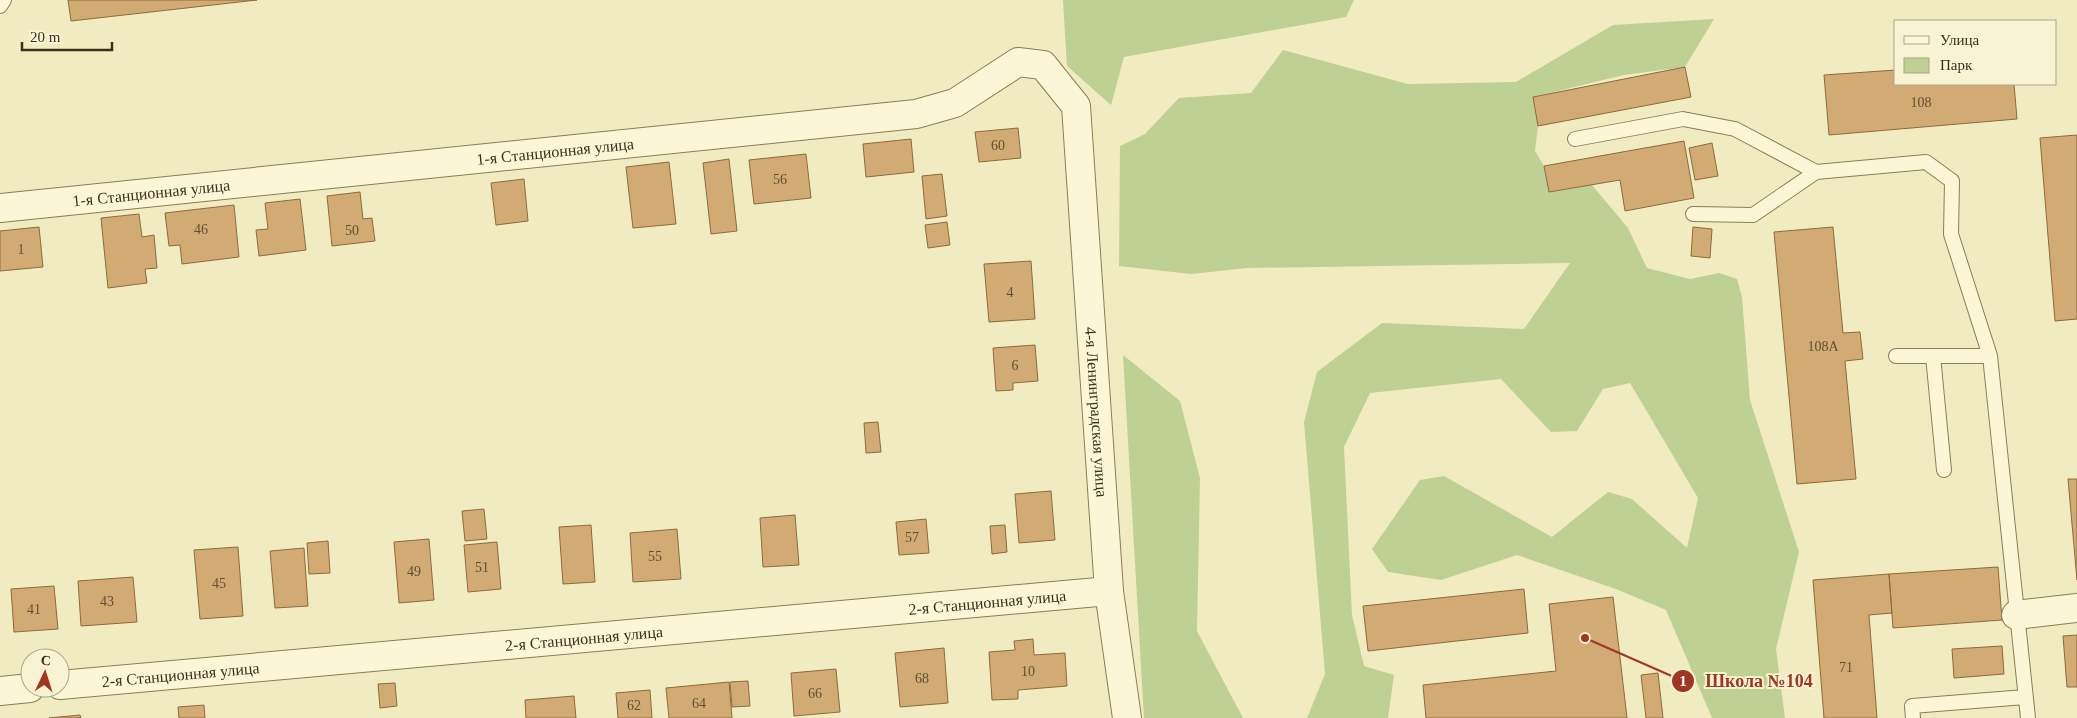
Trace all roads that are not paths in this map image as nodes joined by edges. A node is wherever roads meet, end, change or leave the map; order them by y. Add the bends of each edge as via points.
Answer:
1 (4, 0) edge
2 (0, 6) edge
3 (1076, 106) joint
4 (1575, 139) dead end
5 (1816, 172) junction
6 (0, 208) edge
7 (1693, 214) dead end
8 (1896, 356) dead end
9 (1933, 356) junction
10 (1990, 356) junction
11 (1944, 470) dead end
12 (1109, 591) junction
13 (2077, 608) edge
14 (2016, 615) junction
15 (70, 684) edge
16 (20, 689) edge
17 (0, 691) edge
18 (2025, 696) junction
19 (1127, 718) edge
20 (1913, 718) edge
21 (2028, 718) edge

1 - 2 lane
3 - 6 street, 1-я Станционная улица via 1043,65 1018,62 954,103 916,114
3 - 12 street, 4-я Ленинградская улица
4 - 5 lane via 1683,118 1735,129
5 - 7 lane via 1753,215
5 - 10 lane via 1926,162 1952,181 1951,234
8 - 9 lane
9 - 10 lane
9 - 11 lane
10 - 14 lane
12 - 15 street, 2-я Станционная улица
12 - 19 street, 4-я Ленинградская улица
13 - 14 street
14 - 18 lane
16 - 17 street
18 - 20 lane via 1912,706
18 - 21 lane

